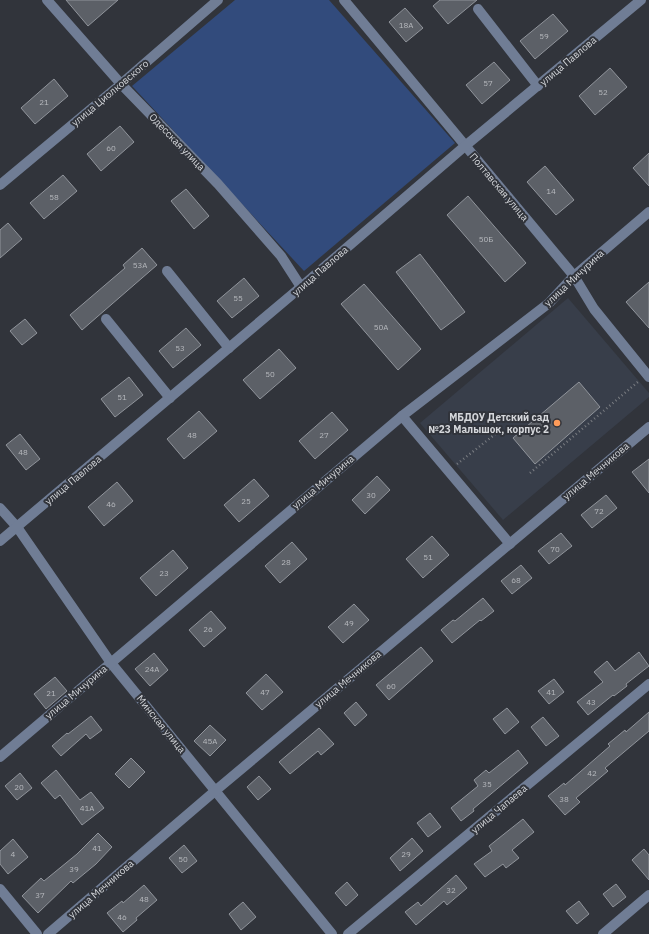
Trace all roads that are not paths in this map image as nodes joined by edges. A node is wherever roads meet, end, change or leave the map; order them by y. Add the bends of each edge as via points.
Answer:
1 (47, 0) edge
2 (218, 0) edge
3 (344, 0) edge
4 (641, 0) edge
5 (478, 9) dead end
6 (121, 84) junction
7 (538, 86) junction
8 (465, 146) junction
9 (0, 185) edge
10 (649, 212) edge
11 (167, 271) dead end
12 (574, 276) junction
13 (302, 287) junction
14 (106, 319) dead end
15 (229, 348) junction
16 (648, 376) edge
17 (170, 398) junction
18 (402, 416) junction
19 (649, 427) edge
20 (0, 508) edge
21 (16, 527) junction
22 (0, 541) edge
23 (510, 544) junction
24 (111, 663) junction
25 (649, 684) edge
26 (0, 758) edge
27 (215, 791) junction
28 (0, 889) edge
29 (649, 895) edge
30 (37, 934) edge
31 (48, 934) edge
32 (332, 934) edge
33 (348, 934) edge
34 (603, 934) edge

1 - 6 street, Одесская улица
2 - 6 street, улица Циолковского
3 - 8 street, Полтавская улица
4 - 7 street, улица Павлова
5 - 7 street
6 - 9 street, улица Циолковского
6 - 13 street, Одесская улица via 218,184 281,256
7 - 8 street, улица Павлова
8 - 12 street, Полтавская улица
8 - 13 street, улица Павлова
10 - 12 street, улица Мичурина
11 - 15 street
12 - 16 street, Полтавская улица via 594,310
12 - 18 street, улица Мичурина via 549,303
13 - 15 street, улица Павлова
14 - 17 street
15 - 17 street, улица Павлова
17 - 21 street, улица Павлова
18 - 23 street
18 - 24 street, улица Мичурина
19 - 23 street, улица Мечникова
20 - 21 street, Минская улица
21 - 22 street, улица Павлова
21 - 24 street, Минская улица
23 - 27 street, улица Мечникова
24 - 26 street, улица Мичурина
24 - 27 street, Минская улица
25 - 33 street, улица Чапаева
27 - 31 street, улица Мечникова
27 - 32 street, Минская улица
28 - 30 street
29 - 34 street

